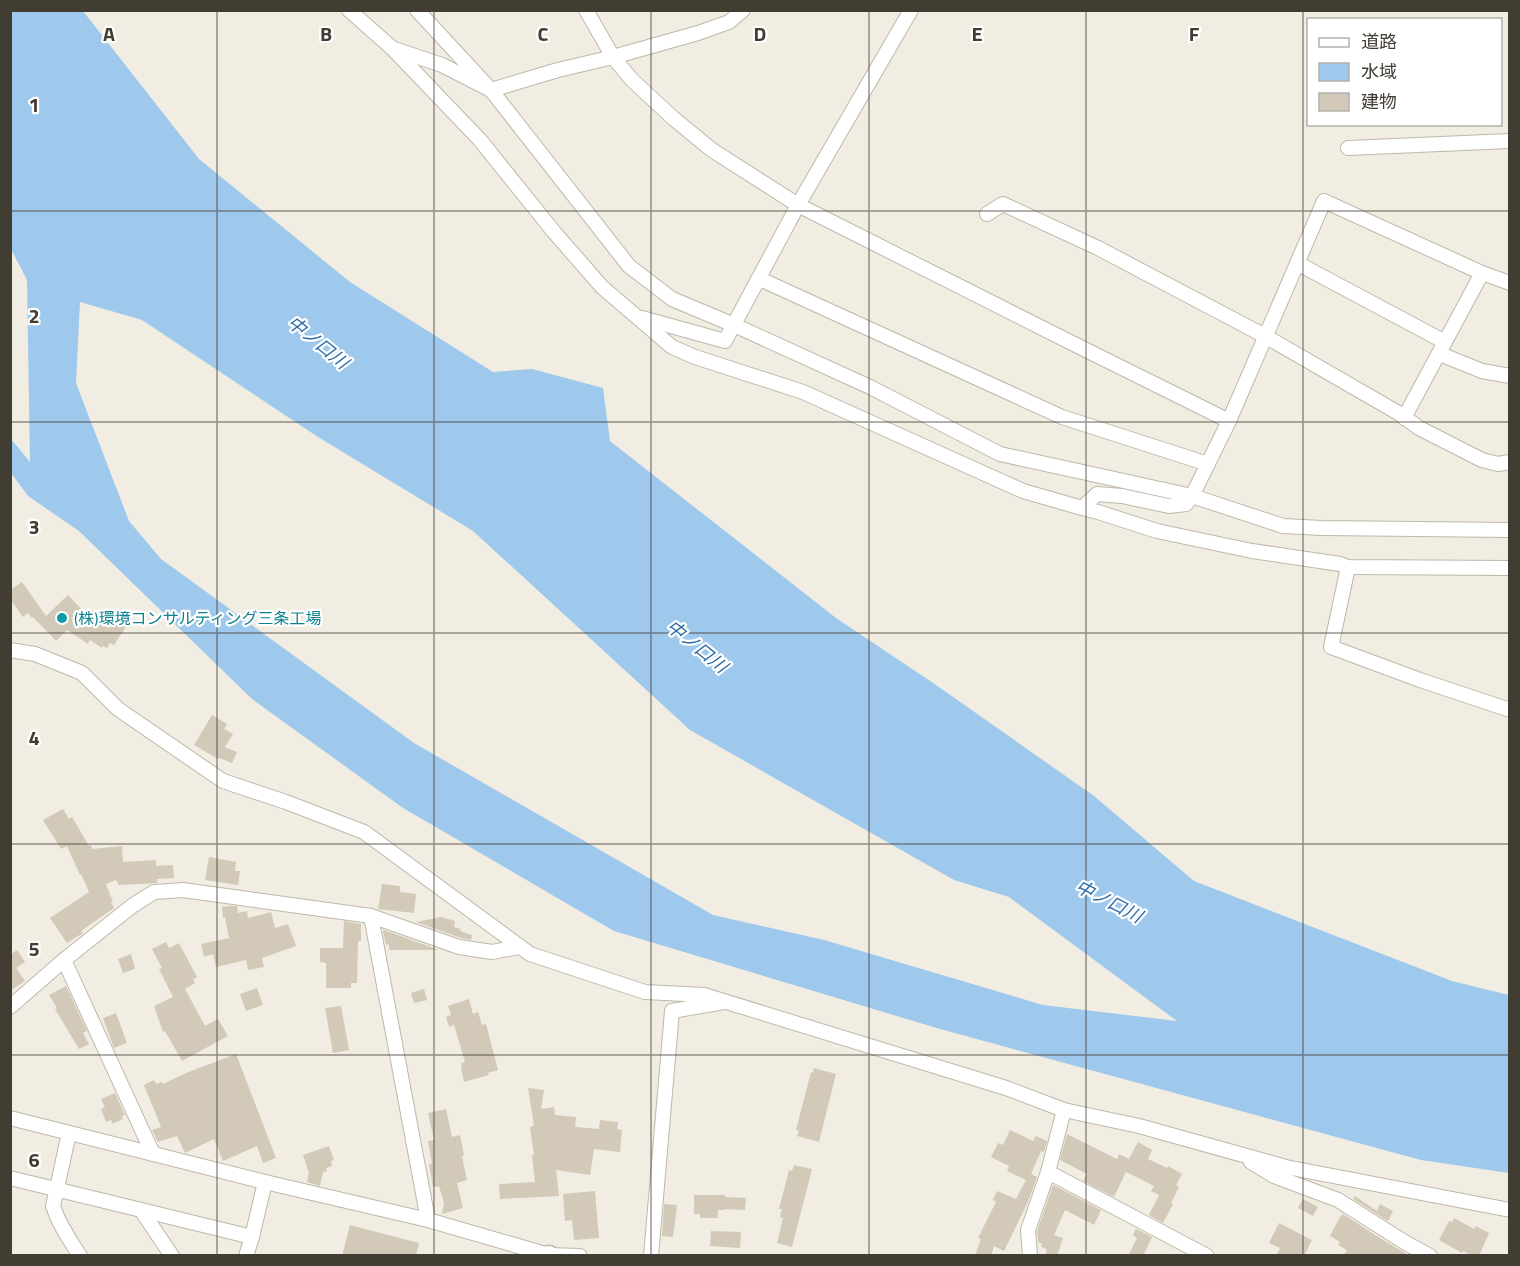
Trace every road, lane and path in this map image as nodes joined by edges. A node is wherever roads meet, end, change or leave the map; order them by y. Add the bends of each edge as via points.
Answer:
1 (349, 10) edge
2 (417, 10) edge
3 (586, 10) edge
4 (743, 10) edge
5 (911, 10) edge
6 (392, 48) junction
7 (613, 57) junction
8 (491, 90) junction
9 (1509, 141) edge
10 (1348, 148) dead end
11 (798, 205) junction
12 (987, 214) dead end
13 (1297, 263) junction
14 (1482, 273) junction
15 (760, 279) junction
16 (1509, 284) edge
17 (637, 316) junction
18 (734, 325) junction
19 (1265, 336) junction
20 (1442, 348) junction
21 (1509, 376) edge
22 (1404, 418) junction
23 (1229, 421) junction
24 (1509, 462) edge
25 (1208, 464) junction
26 (1192, 496) junction
27 (1082, 508) junction
28 (1509, 530) edge
29 (1348, 567) junction
30 (1509, 568) edge
31 (10, 650) edge
32 (1509, 710) edge
33 (371, 916) junction
34 (519, 947) junction
35 (64, 960) junction
36 (726, 1002) junction
37 (10, 1007) edge
38 (1064, 1110) junction
39 (10, 1118) edge
40 (69, 1133) junction
41 (153, 1154) junction
42 (1239, 1155) junction
43 (1048, 1172) junction
44 (10, 1178) edge
45 (265, 1182) junction
46 (56, 1189) junction
47 (141, 1210) junction
48 (1509, 1210) edge
49 (428, 1220) junction
50 (252, 1237) junction
51 (549, 1255) edge
52 (80, 1256) edge
53 (172, 1256) edge
54 (246, 1256) edge
55 (580, 1256) edge
56 (651, 1256) edge
57 (1030, 1256) edge
58 (1207, 1256) edge
59 (1430, 1256) edge

1 - 6 street
2 - 8 street
3 - 7 street
4 - 7 street via 729,22
5 - 11 street
6 - 8 street via 442,65
6 - 17 street via 480,140 602,287
7 - 8 street
7 - 11 street via 632,80 704,144
8 - 18 street via 629,266 672,299
9 - 10 street
11 - 15 street
11 - 23 street
12 - 19 street via 1003,204 1098,248
13 - 14 street via 1324,201
13 - 19 street
13 - 20 street
14 - 16 street
14 - 20 street
15 - 18 street
15 - 25 street via 1062,417
17 - 18 street via 725,341
17 - 27 street via 672,347 694,357 803,392 1023,490
18 - 26 street via 870,387 1000,454
19 - 22 street
19 - 23 street
20 - 21 street via 1482,371
20 - 22 street
22 - 24 street via 1482,460
23 - 25 street
25 - 26 street
26 - 27 street via 1186,504 1169,506 1097,494
26 - 28 street via 1283,526
27 - 29 street via 1157,531
29 - 30 street
29 - 32 street via 1331,647
31 - 34 street via 35,654 82,672 118,709 223,782 364,832
33 - 34 street via 459,947 492,952
33 - 35 street via 183,890 154,892
33 - 49 street
34 - 36 street via 645,992 704,995
35 - 37 street
35 - 41 street
36 - 38 street via 1006,1088
36 - 56 street via 672,1011
38 - 42 street via 1139,1126
38 - 43 street
39 - 40 street
40 - 41 street
40 - 46 street
41 - 45 street
42 - 48 street
42 - 59 street via 1274,1176 1338,1200
43 - 57 street via 1028,1230
43 - 58 street
44 - 46 street
45 - 49 street
45 - 50 street
46 - 47 street
46 - 52 street via 53,1206 57,1218
47 - 50 street
47 - 53 street
49 - 51 street
50 - 54 street
51 - 55 street

